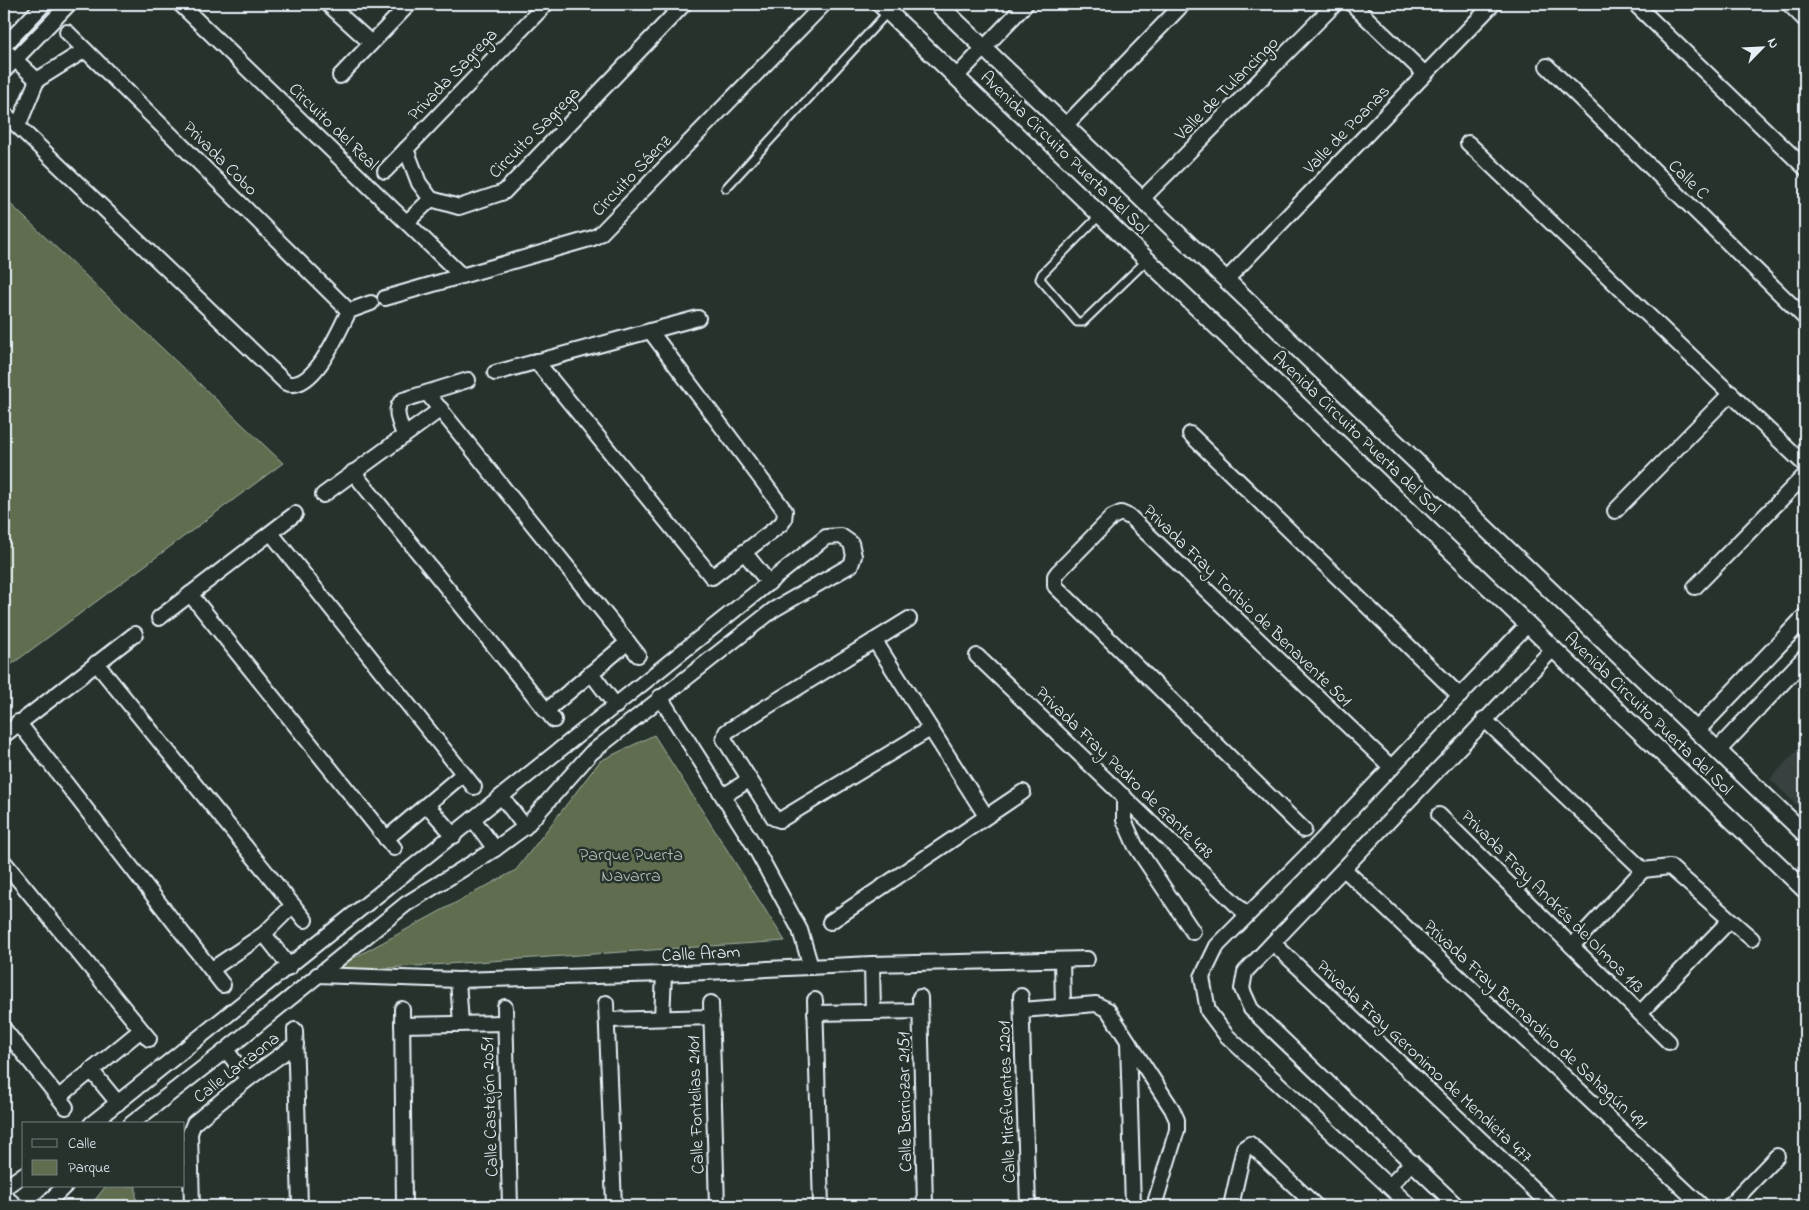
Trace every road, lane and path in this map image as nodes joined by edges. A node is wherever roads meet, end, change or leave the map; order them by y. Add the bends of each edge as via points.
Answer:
1 (44, 4) edge
2 (69, 4) edge
3 (180, 4) edge
4 (328, 4) edge
5 (409, 4) edge
6 (546, 4) edge
7 (684, 4) edge
8 (824, 4) edge
9 (938, 4) edge
10 (1026, 4) edge
11 (1183, 4) edge
12 (1335, 4) edge
13 (1352, 4) edge
14 (1492, 4) edge
15 (1635, 4) edge
16 (1789, 4) edge
17 (884, 8) edge
18 (1805, 20) edge
19 (67, 32) dead end
20 (371, 44) junction
21 (4, 47) edge
22 (984, 48) junction
23 (85, 50) junction
24 (15, 59) junction
25 (1547, 66) dead end
26 (4, 71) edge
27 (1425, 74) junction
28 (340, 76) dead end
29 (957, 76) junction
30 (37, 80) junction
31 (4, 113) edge
32 (18, 126) junction
33 (1065, 126) junction
34 (1468, 143) dead end
35 (406, 149) junction
36 (1805, 168) edge
37 (385, 171) dead end
38 (726, 188) dead end
39 (430, 199) junction
40 (1142, 200) junction
41 (1100, 214) junction
42 (407, 222) junction
43 (1148, 260) junction
44 (461, 275) junction
45 (1226, 280) junction
46 (385, 298) dead end
47 (371, 303) dead end
48 (349, 311) junction
49 (698, 318) dead end
50 (1805, 318) edge
51 (651, 332) junction
52 (536, 361) junction
53 (495, 373) dead end
54 (468, 380) dead end
55 (427, 393) junction
56 (1731, 394) junction
57 (441, 409) junction
58 (1190, 434) dead end
59 (404, 435) junction
60 (1805, 465) edge
61 (353, 472) junction
62 (1805, 475) edge
63 (323, 495) dead end
64 (1615, 511) dead end
65 (295, 514) dead end
66 (271, 533) junction
67 (744, 552) junction
68 (769, 583) junction
69 (1694, 588) dead end
70 (190, 594) junction
71 (158, 618) dead end
72 (909, 619) dead end
73 (1805, 619) edge
74 (1528, 624) junction
75 (135, 634) dead end
76 (874, 641) junction
77 (628, 642) junction
78 (1553, 649) junction
79 (638, 655) dead end
80 (977, 656) dead end
81 (1805, 658) edge
82 (96, 663) junction
83 (591, 673) junction
84 (1460, 696) junction
85 (660, 697) junction
86 (616, 706) junction
87 (1484, 719) junction
88 (18, 722) junction
89 (930, 729) junction
90 (1697, 730) junction
91 (4, 735) edge
92 (1718, 750) junction
93 (1392, 768) junction
94 (463, 774) junction
95 (749, 780) junction
96 (474, 787) dead end
97 (1023, 792) dead end
98 (723, 796) junction
99 (1124, 796) junction
100 (502, 797) junction
101 (427, 805) junction
102 (1439, 815) dead end
103 (986, 816) junction
104 (473, 819) junction
105 (524, 827) junction
106 (1304, 830) dead end
107 (1805, 834) edge
108 (454, 836) junction
109 (495, 849) junction
110 (4, 862) edge
111 (1344, 869) junction
112 (1643, 870) junction
113 (1805, 890) edge
114 (294, 905) junction
115 (1247, 915) junction
116 (305, 920) dead end
117 (1730, 920) junction
118 (830, 922) dead end
119 (1193, 932) dead end
120 (264, 934) junction
121 (1752, 939) dead end
122 (1273, 944) junction
123 (1572, 946) junction
124 (1087, 959) dead end
125 (1062, 960) junction
126 (872, 964) junction
127 (290, 966) junction
128 (811, 967) junction
129 (212, 969) junction
130 (664, 974) junction
131 (317, 975) junction
132 (458, 980) junction
133 (223, 985) dead end
134 (606, 1003) dead end
135 (1063, 1006) junction
136 (505, 1007) dead end
137 (402, 1009) dead end
138 (873, 1012) junction
139 (1640, 1014) junction
140 (662, 1018) junction
141 (608, 1020) junction
142 (505, 1023) junction
143 (461, 1024) junction
144 (402, 1025) junction
145 (4, 1029) edge
146 (1128, 1040) junction
147 (1669, 1042) dead end
148 (226, 1050) junction
149 (91, 1070) junction
150 (248, 1078) junction
151 (118, 1103) junction
152 (94, 1122) edge
153 (134, 1122) edge
154 (1777, 1156) dead end
155 (1412, 1162) junction
156 (22, 1175) edge
157 (1390, 1186) junction
158 (4, 1188) edge
159 (63, 1188) edge
160 (4, 1196) edge
161 (16, 1206) edge
162 (44, 1206) edge
163 (192, 1206) edge
164 (300, 1206) edge
165 (404, 1206) edge
166 (510, 1206) edge
167 (614, 1206) edge
168 (717, 1206) edge
169 (821, 1206) edge
170 (925, 1206) edge
171 (1028, 1206) edge
172 (1133, 1206) edge
173 (1154, 1206) edge
174 (1231, 1206) edge
175 (1316, 1206) edge
176 (1410, 1206) edge
177 (1457, 1206) edge
178 (1551, 1206) edge
179 (1702, 1206) edge
180 (1729, 1206) edge

1 - 21 street
2 - 24 street
3 - 42 street, Circuito del Real
4 - 20 street
5 - 20 street
6 - 35 street, Privada Sagrega
7 - 39 street, Circuito Sagrega via 504,192 458,207
8 - 44 street, Circuito Sáenz via 600,234
9 - 22 street, Avenida Circuito Puerta del Sol
10 - 22 street
11 - 33 street
12 - 40 street, Valle de Tulancingo
13 - 27 street
14 - 27 street, Valle de Poanas
15 - 36 street
16 - 18 street
17 - 29 street, Avenida Circuito Puerta del Sol
17 - 38 lane
19 - 23 street, Privada Cobo
20 - 28 street
21 - 24 street
22 - 29 street
22 - 33 street, Avenida Circuito Puerta del Sol
23 - 30 street
23 - 48 street, Privada Cobo
24 - 26 street
24 - 30 street
25 - 50 street, Calle C
27 - 45 street, Valle de Poanas
29 - 41 street, Avenida Circuito Puerta del Sol
30 - 32 street
31 - 32 street
32 - 48 street via 286,383 298,383 318,370
33 - 40 street, Avenida Circuito Puerta del Sol
34 - 56 street
35 - 37 street, Privada Sagrega
35 - 39 street via 419,183
39 - 42 street
40 - 45 street, Avenida Circuito Puerta del Sol
41 - 43 street, Avenida Circuito Puerta del Sol
41 - 43 lane via 1040,279 1077,322 1083,322
42 - 44 street, Circuito del Real
43 - 74 street, Avenida Circuito Puerta del Sol
44 - 46 street, Circuito Sáenz
45 - 90 street, Avenida Circuito Puerta del Sol
47 - 48 street
49 - 51 street
51 - 52 street
51 - 67 street via 785,511 781,524
52 - 53 street
52 - 67 street via 712,577
54 - 55 street
55 - 57 street
55 - 59 street via 398,404
56 - 60 street
56 - 64 street
57 - 59 street
57 - 77 street
58 - 84 street
59 - 61 street
61 - 63 street
61 - 83 street via 550,715
62 - 69 street
65 - 66 street
66 - 70 street
66 - 94 street
67 - 68 street
68 - 85 street via 826,537 840,536 851,543 854,556 851,565 773,610
68 - 86 street
70 - 71 street
70 - 101 street via 390,843
72 - 76 street
73 - 90 street
74 - 78 street, Avenida Circuito Puerta del Sol
74 - 84 street
75 - 82 street
76 - 89 street
76 - 95 street via 726,732 724,739
77 - 79 street
77 - 83 street
78 - 87 street
78 - 113 street, Avenida Circuito Puerta del Sol
80 - 99 street, Privada Fray Pedro de Gante 478
81 - 92 street
82 - 88 street
82 - 114 street
83 - 86 street
84 - 93 street
85 - 98 street
85 - 105 street via 591,753
86 - 100 street
87 - 111 street
87 - 112 street
88 - 91 street
88 - 129 street
89 - 95 street via 780,820 774,818
89 - 103 street
90 - 92 street, Avenida Circuito Puerta del Sol
92 - 107 street, Avenida Circuito Puerta del Sol
93 - 106 street, Privada Fray Toribio de Benavente 501 via 1130,517 1121,514 1112,517 1058,572 1055,586
93 - 115 street
94 - 96 street
94 - 101 street
95 - 98 street
97 - 103 street
98 - 128 street via 800,930
99 - 115 street, Privada Fray Pedro de Gante 478
99 - 119 street via 1124,820 1135,845
100 - 104 street
100 - 105 street
101 - 108 street
102 - 123 street, Privada Fray Andrés de Olmos 113
103 - 118 street
104 - 108 street
104 - 109 street
105 - 109 street
108 - 127 street
109 - 131 street via 406,904
110 - 149 street via 145,1034
111 - 122 street
111 - 179 street, Privada Fray Bernardino de Sahagún 491
112 - 117 street via 1670,867
112 - 123 street
114 - 116 street
114 - 120 street
115 - 157 street via 1217,946 1202,977 1208,1011 1226,1035
117 - 121 street
117 - 139 street, Privada Fray Andrés de Olmos 113
120 - 127 street
120 - 129 street
122 - 155 street via 1245,972 1242,989 1251,1009
122 - 178 street, Privada Fray Geronimo de Mendieta 477
123 - 139 street, Privada Fray Andrés de Olmos 113
124 - 125 street, Calle Aram
125 - 126 street, Calle Aram
125 - 135 street
126 - 128 street, Calle Aram
126 - 138 street
127 - 151 street
128 - 130 street, Calle Aram
129 - 133 street
130 - 132 street, Calle Aram
130 - 140 street
131 - 132 street, Calle Aram
131 - 148 street
132 - 143 street
134 - 141 street
135 - 146 street via 1103,1006
135 - 171 street, Calle Mirafuentes 2201 via 1022,1003
136 - 142 street, Calle Castejón 2051
137 - 144 street
138 - 169 street via 815,1007
138 - 170 street, Calle Berriozar 2151 via 920,1004
139 - 147 street, Privada Fray Andrés de Olmos 113
140 - 141 street
140 - 168 street, Calle Fontelias 2101 via 711,1010
141 - 167 street
142 - 143 street
142 - 166 street, Calle Castejón 2051
143 - 144 street
144 - 165 street
145 - 149 street via 63,1102
146 - 172 street
146 - 173 street via 1177,1120 1177,1130
148 - 150 street
148 - 153 street
149 - 151 street
150 - 163 street, Calle Larraona via 192,1127
150 - 164 street, Calle Larraona via 296,1037
151 - 152 street
154 - 180 street
155 - 157 street
155 - 177 street
156 - 158 street
157 - 176 street
159 - 162 street
160 - 161 street
174 - 175 street via 1244,1148 1250,1144

